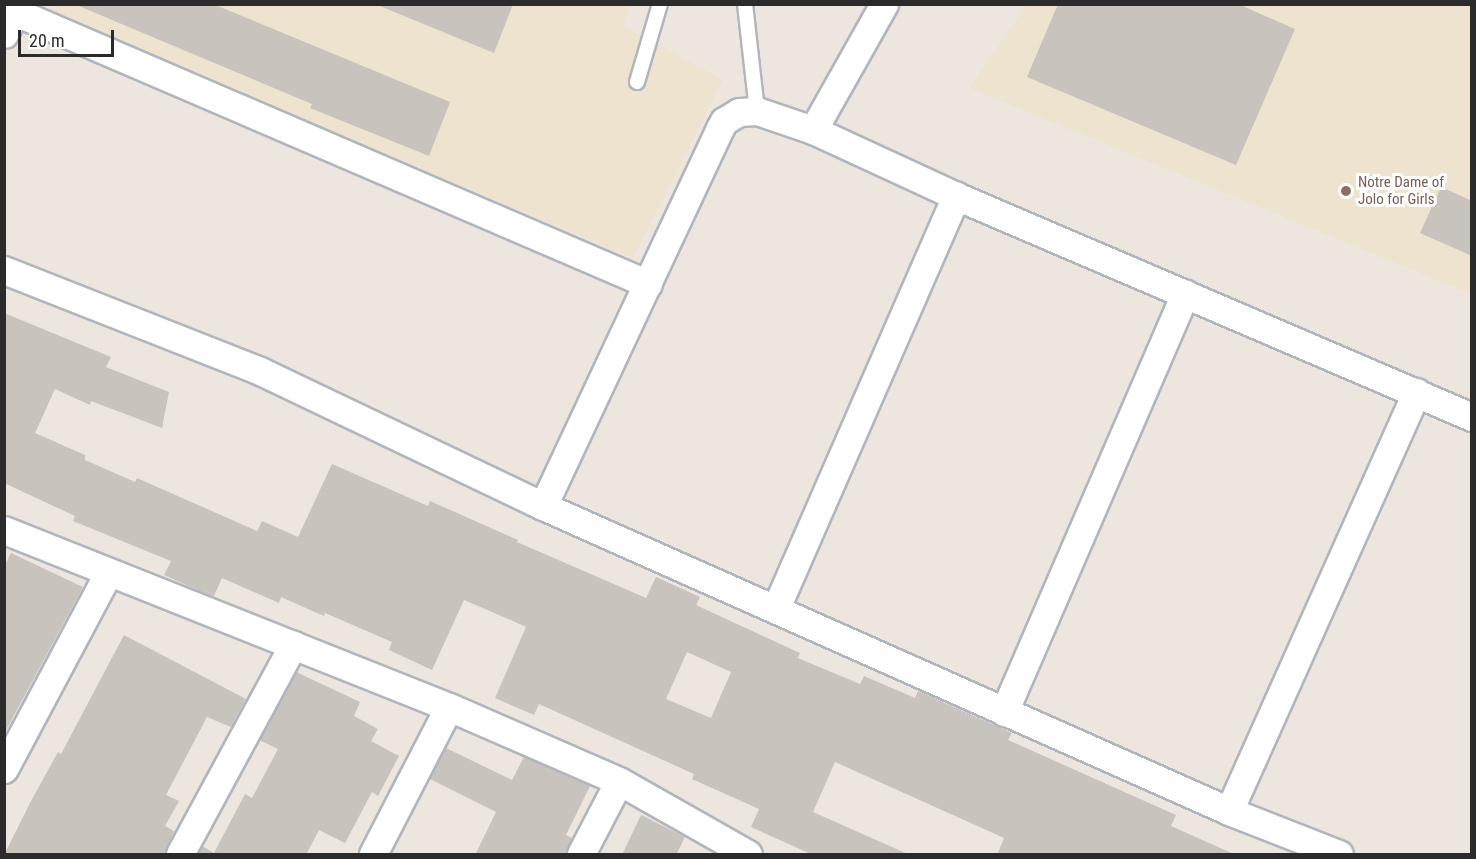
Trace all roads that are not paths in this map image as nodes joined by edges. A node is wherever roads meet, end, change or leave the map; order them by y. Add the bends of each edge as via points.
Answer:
1 (660, 4) edge
2 (745, 4) edge
3 (884, 4) edge
4 (11, 14) edge
5 (637, 82) dead end
6 (757, 111) junction
7 (813, 129) junction
8 (956, 196) junction
9 (4, 270) edge
10 (648, 284) junction
11 (1185, 294) junction
12 (1416, 392) junction
13 (1472, 417) edge
14 (543, 506) junction
15 (4, 530) edge
16 (108, 573) junction
17 (776, 608) junction
18 (293, 645) junction
19 (449, 707) junction
20 (1004, 712) junction
21 (4, 769) edge
22 (619, 781) junction
23 (1229, 811) junction
24 (180, 855) edge
25 (373, 855) edge
26 (581, 855) edge
27 (748, 855) edge
28 (1339, 855) edge

1 - 5 lane
2 - 6 lane
3 - 7 street
4 - 10 street
6 - 7 street
6 - 10 street via 739,112 724,121
7 - 8 street
8 - 11 street
8 - 17 street
9 - 14 street via 260,371
10 - 14 street
11 - 12 street
11 - 20 street
12 - 13 street
12 - 23 street
14 - 17 street
15 - 16 street
16 - 18 street
16 - 21 street
17 - 20 street
18 - 19 street
18 - 24 street
19 - 22 street
19 - 25 street
20 - 23 street
22 - 26 street
22 - 27 street
23 - 28 street

